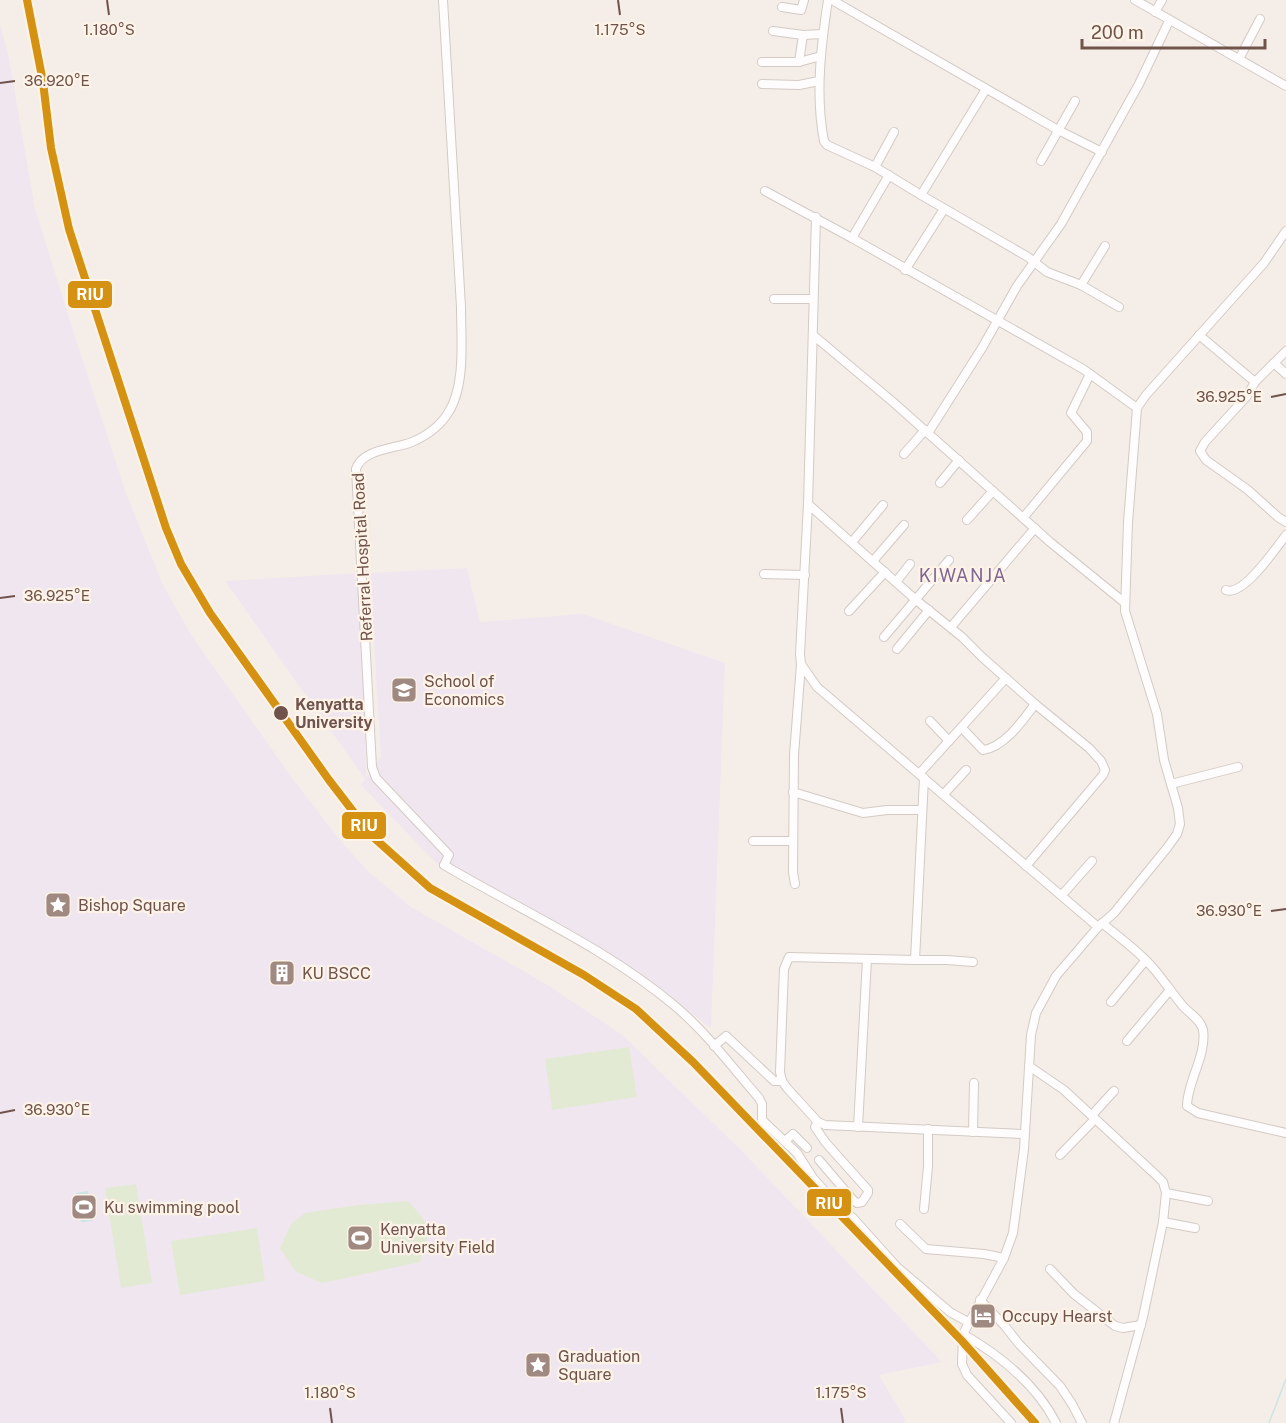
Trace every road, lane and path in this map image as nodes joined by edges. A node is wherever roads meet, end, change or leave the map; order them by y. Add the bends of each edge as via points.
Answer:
1 (443, 0) edge
2 (804, 0) edge
3 (830, 0) edge
4 (1135, 0) edge
5 (1161, 0) edge
6 (782, 7) dead end
7 (1155, 12) junction
8 (1260, 19) dead end
9 (1169, 21) junction
10 (773, 31) dead end
11 (803, 34) junction
12 (823, 34) junction
13 (821, 56) junction
14 (1239, 59) junction
15 (762, 62) dead end
16 (799, 62) junction
17 (819, 81) junction
18 (762, 84) dead end
19 (1286, 86) edge
20 (986, 89) junction
21 (1075, 101) dead end
22 (1058, 130) junction
23 (894, 132) dead end
24 (1102, 152) junction
25 (1041, 162) dead end
26 (875, 167) junction
27 (889, 175) junction
28 (765, 191) dead end
29 (921, 195) junction
30 (944, 209) junction
31 (816, 217) junction
32 (1286, 231) edge
33 (852, 238) junction
34 (1105, 246) dead end
35 (1032, 263) junction
36 (905, 270) junction
37 (1081, 285) junction
38 (774, 299) dead end
39 (813, 299) junction
40 (1119, 306) dead end
41 (999, 321) junction
42 (813, 335) junction
43 (1199, 335) junction
44 (1286, 351) edge
45 (1274, 363) junction
46 (1090, 374) junction
47 (1286, 374) edge
48 (1255, 382) junction
49 (1137, 408) junction
50 (927, 432) junction
51 (904, 454) dead end
52 (958, 460) junction
53 (940, 483) dead end
54 (993, 491) junction
55 (808, 504) junction
56 (883, 505) dead end
57 (1023, 518) junction
58 (967, 520) dead end
59 (1286, 522) edge
60 (904, 525) dead end
61 (1035, 528) junction
62 (1286, 535) edge
63 (852, 542) junction
64 (949, 560) dead end
65 (873, 561) junction
66 (910, 564) dead end
67 (885, 572) junction
68 (764, 574) dead end
69 (805, 574) junction
70 (896, 582) junction
71 (1226, 590) dead end
72 (916, 600) junction
73 (1125, 603) junction
74 (929, 610) junction
75 (849, 611) dead end
76 (951, 627) junction
77 (884, 638) dead end
78 (897, 650) dead end
79 (801, 664) junction
80 (1006, 678) junction
81 (1035, 704) junction
82 (930, 721) dead end
83 (962, 728) junction
84 (949, 741) junction
85 (1238, 767) dead end
86 (966, 770) dead end
87 (922, 776) junction
88 (1171, 784) junction
89 (793, 792) junction
90 (944, 794) junction
91 (922, 810) junction
92 (753, 841) dead end
93 (793, 841) junction
94 (1092, 861) dead end
95 (1026, 866) junction
96 (795, 884) dead end
97 (1062, 895) junction
98 (1100, 925) junction
99 (867, 959) junction
100 (915, 960) junction
101 (1145, 961) junction
102 (973, 962) dead end
103 (1170, 990) junction
104 (1111, 1002) dead end
105 (1127, 1041) dead end
106 (714, 1046) junction
107 (1029, 1066) junction
108 (782, 1080) junction
109 (974, 1083) dead end
110 (1114, 1091) dead end
111 (1093, 1117) junction
112 (818, 1122) junction
113 (858, 1127) junction
114 (928, 1129) junction
115 (973, 1132) junction
116 (1286, 1132) edge
117 (1024, 1134) junction
118 (785, 1141) junction
119 (807, 1148) dead end
120 (1060, 1155) dead end
121 (819, 1160) dead end
122 (1166, 1193) junction
123 (1208, 1201) dead end
124 (924, 1209) dead end
125 (1163, 1222) junction
126 (900, 1224) dead end
127 (1195, 1228) dead end
128 (1004, 1258) junction
129 (1050, 1269) dead end
130 (980, 1300) junction
131 (968, 1322) junction
132 (1141, 1325) junction
133 (963, 1334) junction
134 (1011, 1423) edge
135 (1056, 1423) edge
136 (1082, 1423) edge
137 (1114, 1423) edge

1 - 106 street, Referral Hospital Road via 461,358 455,398 434,429 411,442 366,457 356,469 374,774 449,855 444,865 587,944 640,979 677,1008
2 - 6 street via 801,10
3 - 12 street
3 - 20 street
4 - 7 street
5 - 7 street
7 - 9 street
8 - 14 street
9 - 14 street
9 - 24 street
10 - 11 street
11 - 12 street
11 - 16 street
12 - 13 street
13 - 16 street
13 - 17 street
14 - 19 street
15 - 16 street
17 - 18 street
17 - 26 street via 827,146
20 - 22 street
20 - 29 street
21 - 22 street
22 - 24 street
22 - 25 street
23 - 26 street
24 - 35 street via 1061,224
26 - 27 street
27 - 29 street
27 - 33 street
28 - 31 street
29 - 30 street
30 - 35 street via 1028,257
30 - 36 street
31 - 33 street
31 - 39 street
32 - 43 street via 1264,263
33 - 36 street
34 - 37 street
35 - 37 street
35 - 41 street
36 - 41 street
37 - 40 street
38 - 39 street
39 - 42 street
41 - 46 street
41 - 50 street
42 - 50 street
42 - 55 street
43 - 48 street
43 - 49 street
44 - 45 street
45 - 47 street
45 - 48 street
46 - 49 street
46 - 57 street via 1071,413 1087,432 1087,441
48 - 59 street via 1201,447 1201,454
49 - 73 street
50 - 51 street
50 - 52 street
52 - 53 street
52 - 54 street
54 - 57 street
54 - 58 street
55 - 63 street
55 - 69 street
56 - 63 street
57 - 61 street
60 - 65 street
61 - 73 street
61 - 76 street
62 - 71 street via 1243,586
63 - 65 street
64 - 72 street
65 - 67 street
66 - 70 street
67 - 70 street
67 - 75 street
68 - 69 street
69 - 79 street
70 - 72 street
72 - 74 street
72 - 77 street
73 - 88 street via 1127,621 1157,714
74 - 76 street
74 - 78 street
76 - 80 street
79 - 87 street via 817,687
79 - 89 street
80 - 81 street
80 - 83 street
81 - 83 street via 1021,723 986,750 975,744
81 - 95 street via 1096,754 1105,770
82 - 84 street
83 - 84 street
84 - 87 street
85 - 88 street
86 - 90 street
87 - 90 street
87 - 91 street
88 - 98 street via 1179,815 1177,834 1121,905
89 - 91 street via 862,813
89 - 93 street
90 - 95 street
91 - 100 street
92 - 93 street
93 - 96 street
94 - 97 street
95 - 97 street
97 - 98 street
98 - 101 street
98 - 107 street via 1056,976 1036,1013
99 - 100 street
99 - 108 street via 789,957 784,969
99 - 113 street
100 - 102 street
101 - 103 street
101 - 104 street
103 - 105 street
103 - 116 street via 1203,1029 1187,1106 1198,1113
106 - 108 street via 726,1036 774,1081
106 - 118 street via 761,1101 762,1120
107 - 111 street via 1055,1082
107 - 117 street
108 - 112 street
109 - 115 street
110 - 111 street
111 - 120 street
111 - 122 street via 1157,1176
112 - 113 street
112 - 121 street via 815,1127 822,1138 868,1190 861,1202 854,1202
113 - 114 street
114 - 115 street
114 - 124 street
115 - 117 street
117 - 128 street via 1013,1233
118 - 119 street via 793,1134
118 - 131 street via 813,1178 897,1268
122 - 123 street
122 - 125 street
125 - 127 street
125 - 132 street
126 - 128 street via 926,1249
128 - 130 street
129 - 132 street via 1115,1326
130 - 131 street
130 - 136 street via 1060,1386
131 - 133 street
132 - 137 street
133 - 134 street via 962,1364 967,1375
133 - 135 street via 1032,1386

